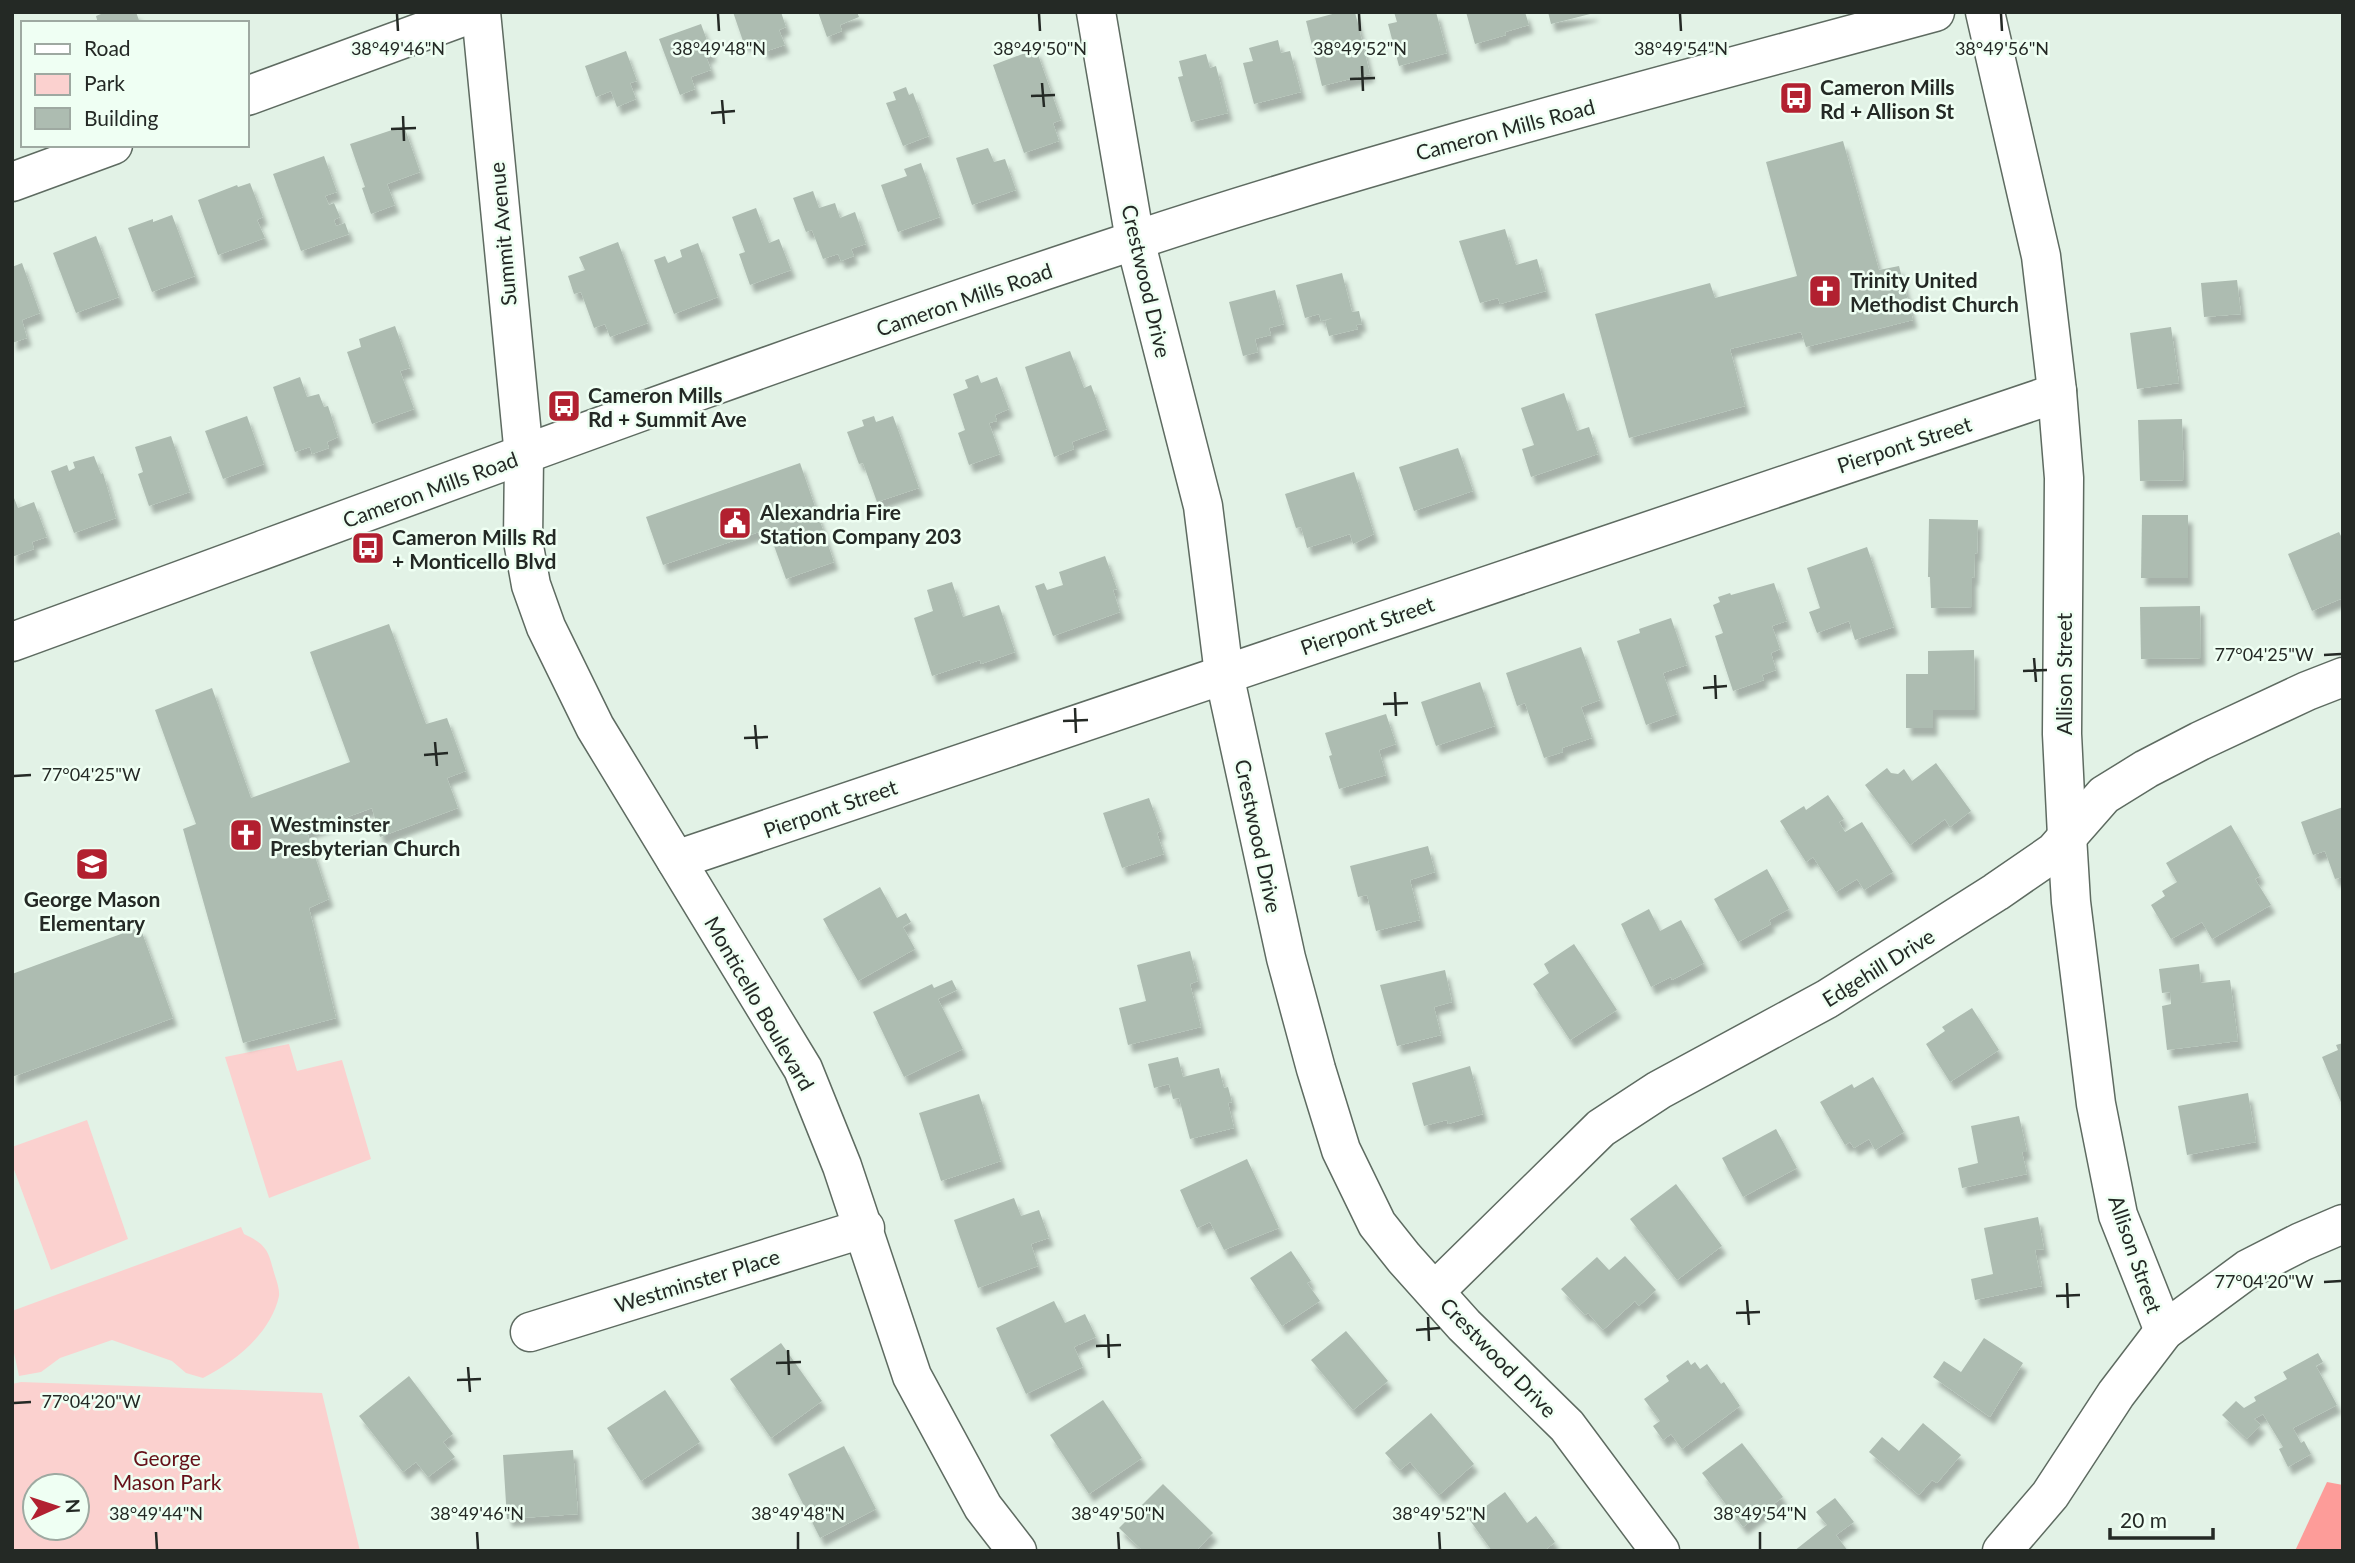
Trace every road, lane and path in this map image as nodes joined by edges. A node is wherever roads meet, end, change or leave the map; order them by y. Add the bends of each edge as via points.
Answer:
1 (478, 12) edge
2 (1096, 12) edge
3 (1935, 12) edge
4 (1985, 12) edge
5 (248, 96) edge
6 (109, 147) edge
7 (12, 183) edge
8 (1135, 240) junction
9 (2057, 391) junction
10 (524, 456) junction
11 (12, 642) edge
12 (1224, 674) junction
13 (2343, 677) edge
14 (2067, 836) junction
15 (676, 860) junction
16 (2343, 1224) edge
17 (865, 1228) junction
18 (1435, 1291) junction
19 (2164, 1331) junction
20 (530, 1332) dead end
21 (1017, 1551) edge
22 (1660, 1551) edge
23 (2002, 1551) edge

1 - 5 street
1 - 10 street, Summit Avenue
2 - 8 street, Crestwood Drive
3 - 8 street, Cameron Mills Road via 1419,152
4 - 9 street, Allison Street via 2041,256
6 - 7 street
8 - 10 street, Cameron Mills Road
8 - 12 street, Crestwood Drive via 1203,506
9 - 12 street, Pierpont Street
9 - 14 street, Allison Street via 2063,478 2062,734
10 - 11 street, Cameron Mills Road
10 - 15 street, Monticello Boulevard via 523,541 531,585 546,627 595,727
12 - 15 street, Pierpont Street
12 - 18 street, Crestwood Drive via 1286,958 1341,1150 1377,1223
13 - 14 street, Edgehill Drive via 2146,769 2104,795
14 - 18 street, Edgehill Drive via 2054,852 2006,886 1827,999 1659,1090 1601,1128
14 - 19 street, Allison Street via 2096,1104 2118,1215
15 - 17 street, Monticello Boulevard via 803,1069
16 - 19 street via 2248,1269
17 - 20 street, Westminster Place
17 - 21 street, Monticello Boulevard via 912,1376 983,1507
18 - 22 street, Crestwood Drive via 1567,1426
19 - 23 street via 2050,1495

